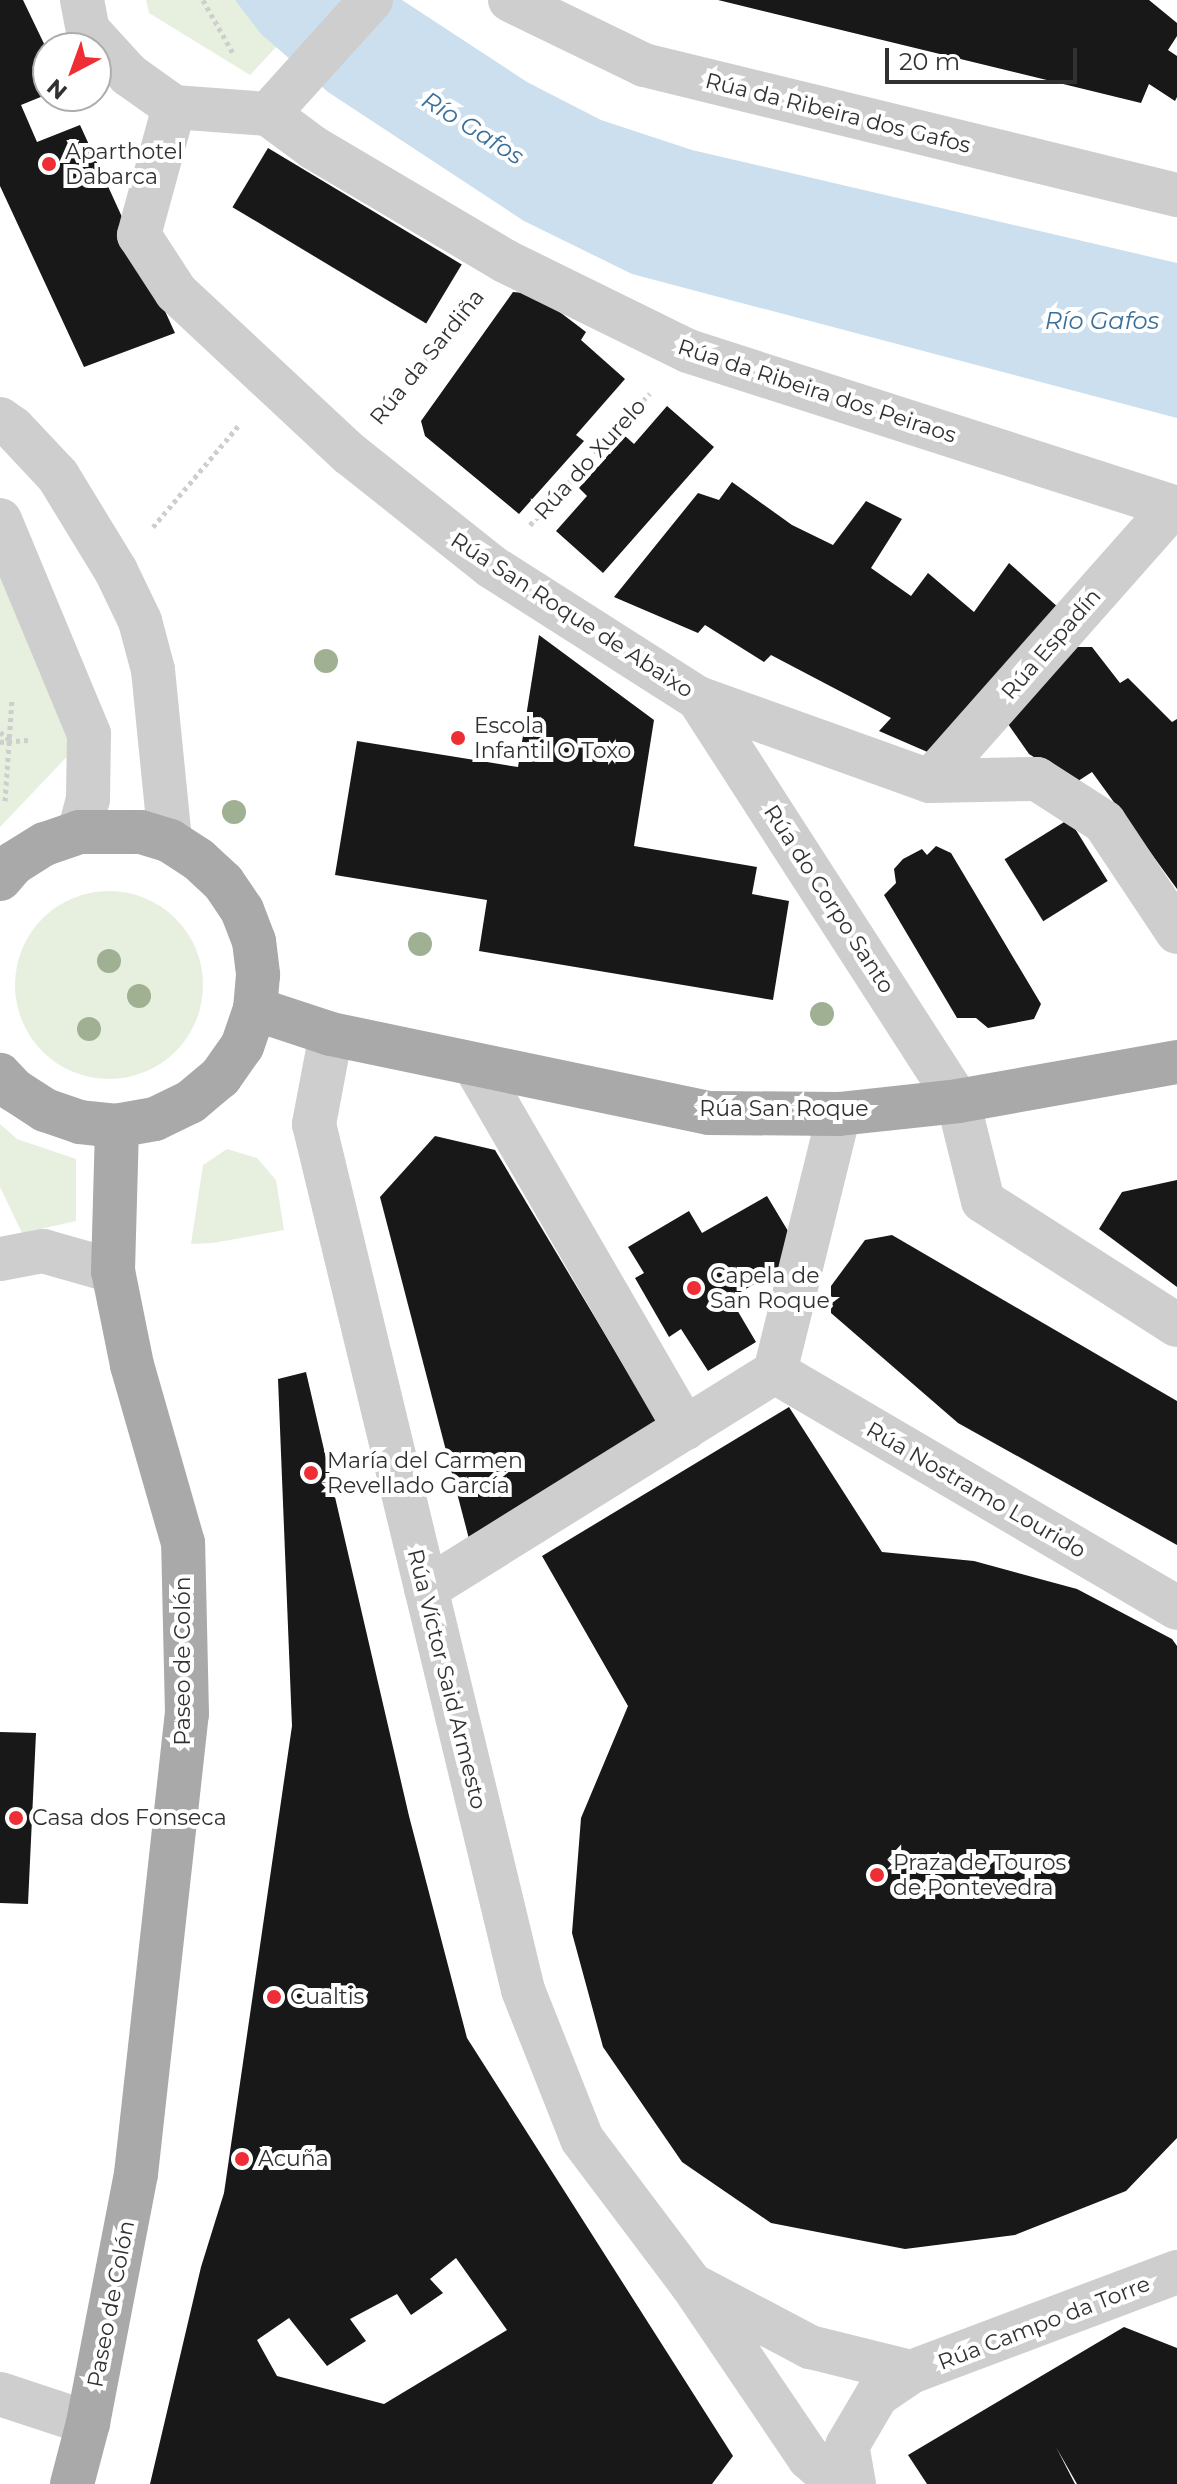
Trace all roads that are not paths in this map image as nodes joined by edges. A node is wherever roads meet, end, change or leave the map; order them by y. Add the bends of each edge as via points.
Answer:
1 (371, 0) edge
2 (510, 0) edge
3 (85, 15) edge
4 (174, 107) junction
5 (268, 114) junction
6 (1177, 195) edge
7 (4, 415) edge
8 (1175, 508) edge
9 (0, 520) edge
10 (698, 698) junction
11 (930, 781) junction
12 (79, 832) junction
13 (170, 841) junction
14 (0, 879) edge
15 (1177, 932) edge
16 (255, 1009) junction
17 (331, 1034) junction
18 (1177, 1062) edge
19 (475, 1066) junction
20 (0, 1075) edge
21 (958, 1101) junction
22 (839, 1114) junction
23 (117, 1126) junction
24 (0, 1259) edge
25 (113, 1271) junction
26 (1177, 1325) edge
27 (775, 1372) junction
28 (685, 1428) junction
29 (426, 1589) junction
30 (1177, 1608) edge
31 (1176, 2275) edge
32 (692, 2285) junction
33 (911, 2372) junction
34 (0, 2394) edge
35 (88, 2423) junction
36 (811, 2475) edge
37 (72, 2484) edge
38 (854, 2484) edge

1 - 5 street
2 - 6 street, Rúa da Ribeira dos Gafos via 644,65
3 - 4 street via 129,75
4 - 5 street
4 - 10 street, Rúa San Roque de Abaixo via 139,235 176,292 350,454 492,567
5 - 8 street, Rúa da Ribeira dos Peiraos via 314,148 505,261 688,351
7 - 13 street via 58,476 140,621 153,670
8 - 11 street, Rúa Espadín
9 - 12 street via 89,734 88,799
10 - 11 street, Rúa San Roque de Abaixo
10 - 21 street, Rúa do Corpo Santo
11 - 15 street, Rúa San Roque de Abaixo via 1037,779 1104,822
12 - 13 main road via 141,832
12 - 14 main road via 45,844 14,863
13 - 16 main road via 215,875 242,910 254,941
16 - 17 main road, Rúa San Roque
16 - 23 main road via 242,1046 220,1077 190,1102 155,1119
17 - 19 main road, Rúa San Roque
17 - 29 street, Rúa Víctor Said Armesto via 314,1124
18 - 21 main road, Rúa San Roque
19 - 22 main road, Rúa San Roque via 709,1113
19 - 28 street
20 - 23 main road via 45,1110 80,1122
21 - 22 main road, Rúa San Roque
21 - 26 street, Rúa do Corpo Santo via 983,1201
22 - 27 street
23 - 25 main road, Paseo de Colón
24 - 25 street via 43,1251
25 - 35 main road, Paseo de Colón via 132,1365 183,1543 187,1714 136,2174
27 - 28 street
27 - 30 street, Rúa Nostramo Lourido
28 - 29 street
29 - 32 street, Rúa Víctor Said Armesto via 523,1990 582,2139
31 - 33 street, Rúa Campo da Torre
32 - 33 street, Rúa Víctor Said Armesto via 810,2347
32 - 36 street, Rúa Víctor Said Armesto
33 - 38 street via 877,2395 847,2446
34 - 35 street
35 - 37 main road, Paseo de Colón

